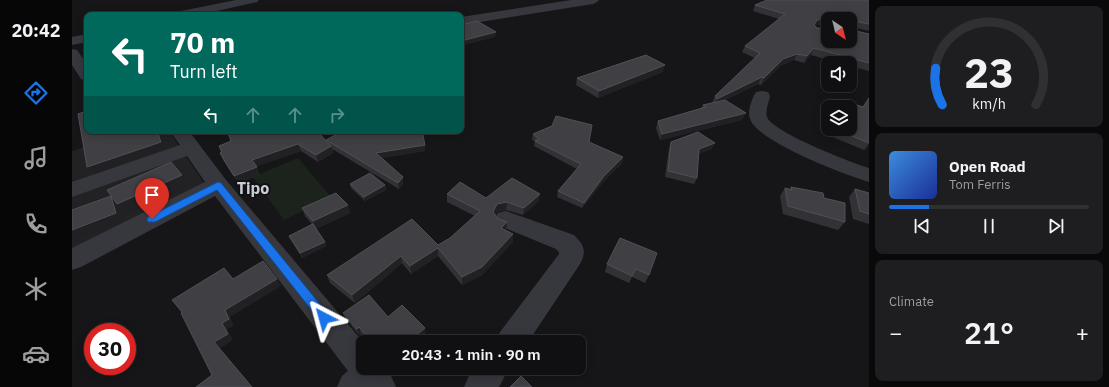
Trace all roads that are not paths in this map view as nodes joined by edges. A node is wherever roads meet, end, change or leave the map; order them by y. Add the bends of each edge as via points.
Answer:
1 (254, 0) edge
2 (593, 0) edge
3 (196, 12) edge
4 (464, 21) edge
5 (84, 39) edge
6 (72, 41) edge
7 (72, 53) edge
8 (84, 71) edge
9 (762, 96) dead end
10 (181, 134) edge
11 (191, 148) junction
12 (869, 175) edge
13 (218, 185) junction
14 (72, 190) edge
15 (506, 219) dead end
16 (72, 260) edge
17 (516, 335) edge
18 (488, 375) edge
19 (366, 376) edge
20 (480, 387) edge

1 - 3 street
2 - 4 street
5 - 6 street
7 - 8 street
9 - 12 street via 759,122 819,157 843,168
10 - 11 street
11 - 13 street
11 - 14 street
13 - 16 street
13 - 19 street
15 - 17 street via 565,242 572,249 571,257
18 - 20 street

